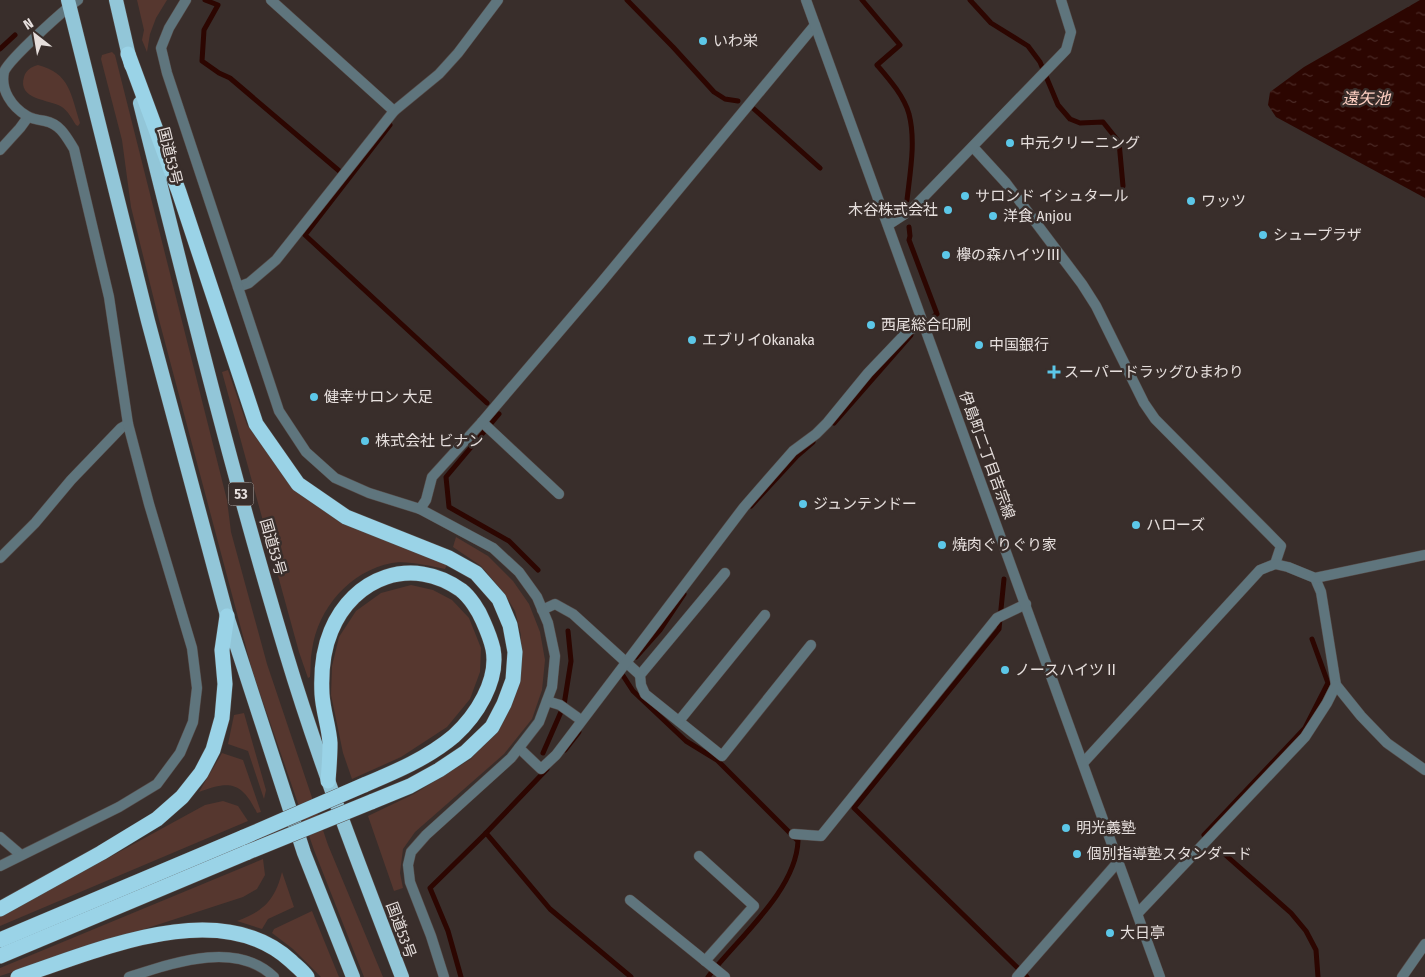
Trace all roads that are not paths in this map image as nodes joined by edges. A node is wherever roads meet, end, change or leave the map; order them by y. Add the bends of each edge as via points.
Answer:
1 (116, 0) edge
2 (186, 0) edge
3 (271, 0) edge
4 (498, 0) edge
5 (806, 0) edge
6 (1061, 0) edge
7 (72, 2) edge
8 (815, 25) junction
9 (128, 54) junction
10 (394, 111) junction
11 (28, 117) junction
12 (973, 148) junction
13 (0, 150) edge
14 (888, 225) junction
15 (238, 287) junction
16 (924, 324) junction
17 (128, 424) junction
18 (486, 426) junction
19 (560, 494) dead end
20 (420, 509) junction
21 (2, 553) edge
22 (1425, 555) edge
23 (1275, 564) junction
24 (725, 573) dead end
25 (1315, 578) junction
26 (1026, 604) junction
27 (542, 610) junction
28 (765, 615) dead end
29 (227, 616) junction
30 (811, 645) dead end
31 (629, 664) junction
32 (640, 675) junction
33 (1336, 685) junction
34 (547, 701) junction
35 (581, 720) junction
36 (680, 722) junction
37 (519, 748) junction
38 (1084, 762) junction
39 (1425, 770) edge
40 (328, 781) junction
41 (794, 834) dead end
42 (0, 837) edge
43 (21, 855) junction
44 (698, 856) dead end
45 (1118, 862) junction
46 (0, 866) edge
47 (630, 900) dead end
48 (0, 908) edge
49 (1138, 913) junction
50 (0, 940) edge
51 (1425, 944) edge
52 (0, 956) edge
53 (715, 969) edge
54 (1020, 973) edge
55 (18, 977) edge
56 (129, 977) edge
57 (274, 977) edge
58 (307, 977) edge
59 (353, 977) edge
60 (402, 977) edge
61 (444, 977) edge
62 (1160, 977) edge
63 (1402, 977) edge

1 - 9 highway, 国道53号 / 53
2 - 15 street via 161,48
3 - 10 street
4 - 10 street via 439,74
5 - 8 street, 伊島町二丁目吉宗線
6 - 12 street via 1071,32 1066,50
7 - 11 street via 4,72 3,89 9,102
7 - 29 highway via 148,321
8 - 14 street, 伊島町二丁目吉宗線
8 - 18 street
9 - 40 highway, 国道53号 / 53 via 206,367 286,654
9 - 52 highway, bridge via 179,192 256,424 298,484 346,517 449,558 476,573 499,599 510,625 515,652 513,680 492,727 466,752 410,786
10 - 15 street via 276,260 249,283
11 - 13 street
11 - 17 street via 52,122 64,132 74,149 109,297
12 - 14 street via 911,210
12 - 23 street via 1006,183 1082,284 1144,403 1156,419 1281,546
14 - 16 street, 伊島町二丁目吉宗線
15 - 20 street via 279,411 306,452 335,478
16 - 26 street, 伊島町二丁目吉宗線
16 - 31 street via 909,330 816,434 786,458 744,507
17 - 21 street via 71,480 35,523
17 - 43 street via 192,648 197,688 193,722 180,754 157,784 119,807
18 - 19 street
18 - 20 street via 432,477
20 - 27 street via 493,548 519,572
22 - 25 street
23 - 25 street
23 - 38 street via 1260,570
24 - 32 street
25 - 33 street via 1321,592
26 - 38 street, 伊島町二丁目吉宗線
26 - 41 street via 1001,616 821,836
27 - 31 street via 555,604 573,614
27 - 34 street via 555,656
28 - 36 street
29 - 48 highway via 222,650 225,684 222,718 213,750 201,773 182,797 157,819
29 - 59 highway via 304,853
30 - 36 street via 722,756
31 - 32 street
31 - 35 street
32 - 36 street via 640,685 646,694
33 - 39 street via 1387,743
33 - 49 street via 1305,737
34 - 35 street via 563,707
34 - 37 street via 539,722
35 - 37 street via 556,755 541,769
37 - 61 street via 411,852 408,865 410,882
38 - 45 street, 伊島町二丁目吉宗線
40 - 50 highway, bridge via 330,743 322,694 322,664 330,632 350,598 372,582 414,572 436,578 462,591 480,613 494,650 494,669 486,693 454,736 402,769
40 - 60 highway, 国道53号 / 53
42 - 43 street
43 - 46 street
44 - 53 street via 754,906
45 - 49 street, 伊島町二丁目吉宗線
45 - 54 street
47 - 53 street
49 - 62 street, 伊島町二丁目吉宗線
51 - 63 street
55 - 58 highway via 140,937 201,929 251,936 280,951
56 - 57 street via 169,964 218,957 244,960

